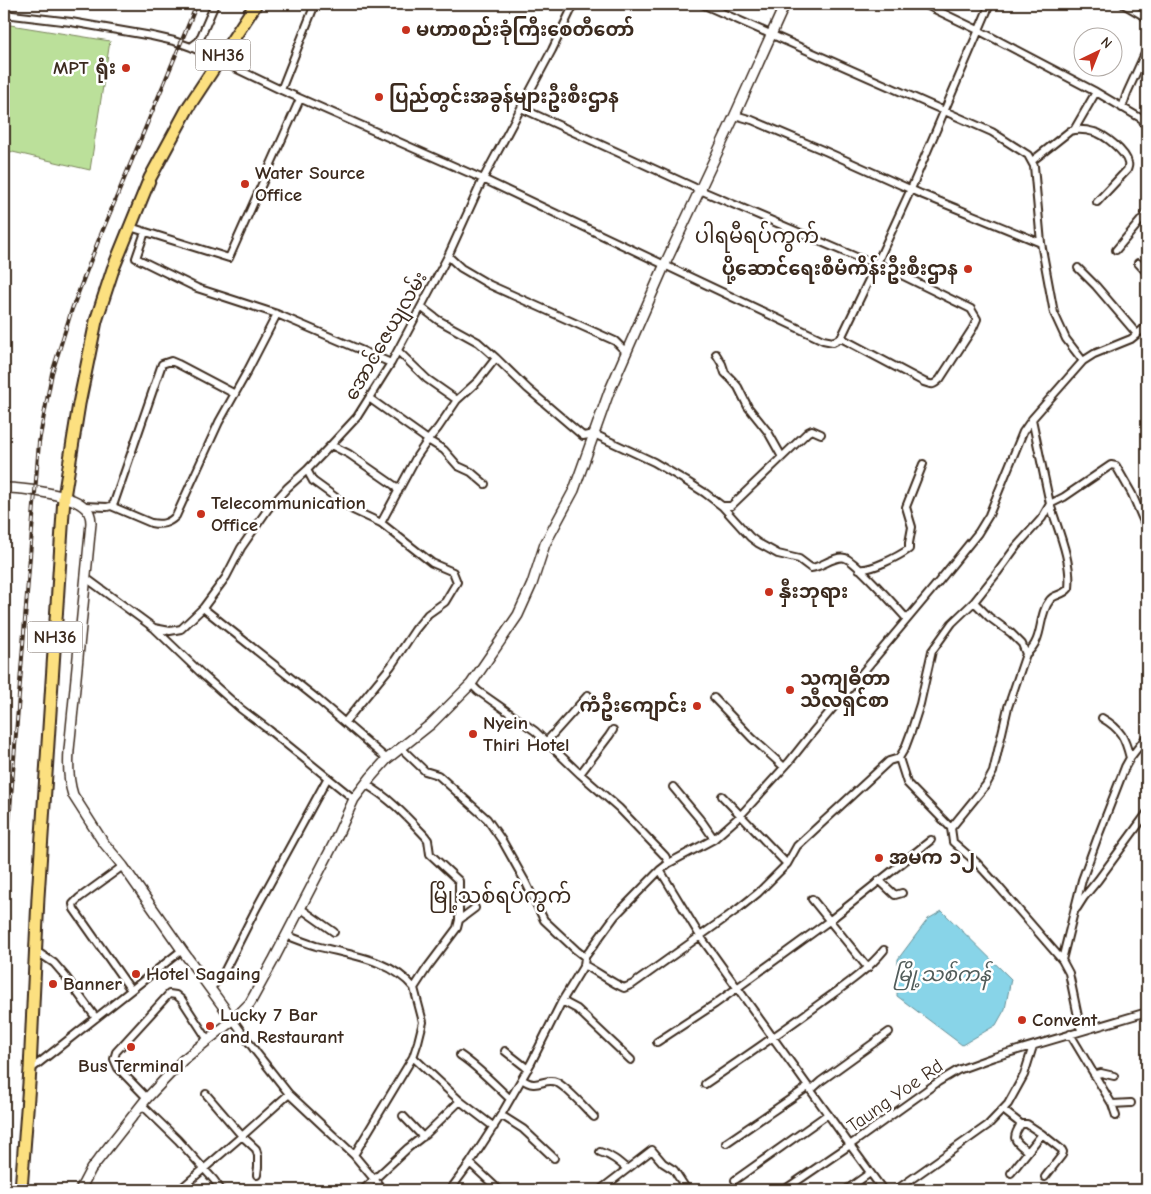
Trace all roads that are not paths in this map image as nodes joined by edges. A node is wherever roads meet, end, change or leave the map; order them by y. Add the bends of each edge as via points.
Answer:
1 (215, 4) edge
2 (256, 4) edge
3 (314, 4) edge
4 (574, 4) edge
5 (702, 4) edge
6 (785, 4) edge
7 (924, 4) edge
8 (990, 4) edge
9 (1123, 4) edge
10 (4, 14) edge
11 (1147, 18) edge
12 (978, 30) junction
13 (772, 35) junction
14 (191, 47) junction
15 (1147, 48) edge
16 (281, 90) junction
17 (1096, 92) junction
18 (300, 99) junction
19 (521, 108) junction
20 (1122, 108) junction
21 (944, 111) junction
22 (735, 115) junction
23 (1147, 129) edge
24 (1074, 130) junction
25 (1032, 161) junction
26 (483, 179) junction
27 (910, 189) junction
28 (700, 190) junction
29 (1097, 202) dead end
30 (1147, 213) edge
31 (130, 227) junction
32 (145, 232) junction
33 (1041, 244) junction
34 (1116, 250) dead end
35 (448, 256) junction
36 (1138, 263) dead end
37 (665, 264) junction
38 (877, 264) junction
39 (1078, 268) dead end
40 (1147, 273) edge
41 (421, 307) junction
42 (278, 314) junction
43 (1147, 326) edge
44 (1136, 334) junction
45 (841, 338) junction
46 (398, 351) junction
47 (626, 352) junction
48 (716, 354) dead end
49 (496, 358) junction
50 (1083, 361) junction
51 (392, 363) junction
52 (235, 394) junction
53 (369, 398) junction
54 (457, 400) junction
55 (1032, 419) junction
56 (594, 434) junction
57 (821, 434) dead end
58 (428, 440) junction
59 (331, 445) junction
60 (782, 458) junction
61 (923, 464) dead end
62 (307, 470) junction
63 (485, 484) dead end
64 (4, 488) edge
65 (398, 492) junction
66 (64, 497) junction
67 (1050, 504) junction
68 (84, 506) junction
69 (111, 506) junction
70 (722, 506) junction
71 (382, 523) junction
72 (1147, 529) edge
73 (858, 568) junction
74 (86, 578) junction
75 (974, 602) junction
76 (203, 608) junction
77 (907, 619) junction
78 (154, 628) junction
79 (1026, 654) junction
80 (471, 684) junction
81 (588, 694) dead end
82 (714, 698) dead end
83 (1102, 718) dead end
84 (345, 722) junction
85 (613, 730) dead end
86 (1147, 736) edge
87 (546, 742) junction
88 (401, 748) junction
89 (899, 758) junction
90 (1130, 758) junction
91 (388, 759) junction
92 (784, 767) junction
93 (580, 774) junction
94 (327, 778) junction
95 (365, 784) junction
96 (672, 787) dead end
97 (722, 796) dead end
98 (354, 799) junction
99 (1147, 813) edge
100 (740, 816) junction
101 (951, 828) junction
102 (714, 839) junction
103 (931, 840) dead end
104 (670, 863) junction
105 (788, 864) junction
106 (123, 866) junction
107 (660, 870) junction
108 (879, 880) junction
109 (902, 893) dead end
110 (812, 899) dead end
111 (300, 908) junction
112 (475, 908) dead end
113 (1073, 916) junction
114 (459, 920) junction
115 (828, 921) junction
116 (334, 932) dead end
117 (286, 936) junction
118 (700, 936) junction
119 (182, 950) junction
120 (884, 950) dead end
121 (36, 951) junction
122 (585, 956) junction
123 (1062, 960) junction
124 (584, 965) junction
125 (868, 968) junction
126 (414, 988) junction
127 (738, 988) junction
128 (210, 989) junction
129 (132, 990) junction
130 (562, 1001) junction
131 (1147, 1012) edge
132 (96, 1018) junction
133 (233, 1020) junction
134 (1081, 1031) junction
135 (889, 1032) dead end
136 (1070, 1034) junction
137 (773, 1038) junction
138 (208, 1040) junction
139 (657, 1042) dead end
140 (1033, 1046) junction
141 (505, 1051) dead end
142 (460, 1055) dead end
143 (413, 1056) junction
144 (630, 1060) dead end
145 (528, 1069) junction
146 (30, 1070) junction
147 (1094, 1075) junction
148 (1114, 1076) dead end
149 (522, 1080) junction
150 (705, 1084) dead end
151 (809, 1089) junction
152 (206, 1094) dead end
153 (289, 1094) junction
154 (510, 1099) junction
155 (460, 1101) junction
156 (144, 1102) junction
157 (1130, 1103) dead end
158 (1112, 1104) junction
159 (1003, 1110) junction
160 (828, 1114) junction
161 (501, 1115) junction
162 (403, 1116) dead end
163 (1116, 1116) dead end
164 (594, 1117) dead end
165 (1022, 1124) junction
166 (494, 1127) junction
167 (1042, 1134) junction
168 (242, 1136) junction
169 (423, 1137) junction
170 (726, 1143) dead end
171 (850, 1145) junction
172 (1027, 1151) junction
173 (600, 1152) dead end
174 (354, 1155) junction
175 (554, 1158) dead end
176 (470, 1163) junction
177 (203, 1169) junction
178 (627, 1169) junction
179 (870, 1173) junction
180 (1011, 1173) dead end
181 (256, 1175) dead end
182 (1045, 1177) dead end
183 (375, 1180) junction
184 (736, 1180) dead end
185 (21, 1190) edge
186 (80, 1190) edge
187 (180, 1190) edge
188 (221, 1190) edge
189 (363, 1190) edge
190 (383, 1190) edge
191 (450, 1190) edge
192 (499, 1190) edge
193 (600, 1190) edge
194 (687, 1190) edge
195 (784, 1190) edge
196 (846, 1190) edge
197 (883, 1190) edge
198 (896, 1190) edge

1 - 14 street via 202,34
2 - 31 highway, NH36, bridge via 189,106 150,178
3 - 16 street
4 - 19 street, အောင်ဇေယျလမ်း
5 - 13 street
6 - 13 street
7 - 12 street
8 - 12 street
9 - 11 street
10 - 14 street via 174,40
12 - 17 street
12 - 21 street
13 - 21 street
13 - 22 street
14 - 16 street
15 - 20 street
16 - 18 street
17 - 20 street
17 - 24 street
18 - 26 street
18 - 32 street via 229,258
19 - 26 street, အောင်ဇေယျလမ်း
19 - 28 street
20 - 23 street via 1142,119
21 - 25 street via 992,132 1028,155
21 - 27 street
22 - 27 street
22 - 28 street
24 - 25 street
24 - 29 street via 1104,136 1128,161 1127,170
25 - 33 street
26 - 35 street, အောင်ဇေယျလမ်း
26 - 37 street
27 - 33 street
27 - 38 street
28 - 37 street
28 - 38 street
30 - 34 street
31 - 32 street
31 - 66 highway, NH36 via 96,321
32 - 42 street via 136,258 197,288
33 - 50 street via 1054,313 1066,339
35 - 41 street, အောင်ဇေယျလမ်း
35 - 47 street via 490,285 615,341
36 - 40 street
37 - 45 street via 823,340 833,342
37 - 47 street
38 - 45 street
38 - 45 street via 971,309 977,319 974,328 940,379 931,385
39 - 44 street
41 - 46 street, အောင်ဇေယျလမ်း
41 - 49 street via 478,342
42 - 51 street
42 - 52 street
43 - 44 street
44 - 50 street
46 - 51 street, အောင်ဇေယျလမ်း
46 - 54 street via 427,380
47 - 56 street
48 - 60 street via 725,374 738,387
49 - 54 street
49 - 56 street via 583,436
50 - 55 street
51 - 53 street, အောင်ဇေယျလမ်း
52 - 69 street via 171,521 151,523
52 - 69 street via 178,364 162,364
53 - 58 street
53 - 59 street, အောင်ဇေယျလမ်း via 357,417
54 - 58 street
55 - 67 street
55 - 77 street via 1023,432 989,515 978,533
56 - 70 street via 654,462
56 - 80 street via 574,490 545,544 518,615
57 - 60 street via 812,430
58 - 63 street
58 - 65 street
59 - 62 street, အောင်ဇေယျလမ်း
59 - 65 street via 395,486
60 - 70 street via 731,506
61 - 73 street via 906,507 912,527 909,549 872,567
62 - 71 street via 313,482 353,510
62 - 76 street, အောင်ဇေယျလမ်း via 268,509
64 - 66 street
65 - 71 street
66 - 68 street
66 - 121 highway, NH36
67 - 72 street via 1113,465 1132,494
67 - 75 street
67 - 79 street via 1068,559 1070,588 1049,601 1037,641
68 - 69 street
68 - 74 street via 91,516
70 - 73 street via 750,537 778,554 799,558 811,568 844,558
71 - 84 street via 432,563 453,572 457,582 444,602 415,630 391,666
73 - 77 street
74 - 78 street
74 - 106 street via 68,772 73,795 103,842
75 - 79 street via 1012,633
75 - 89 street via 952,623 932,651 920,704
76 - 78 street, အောင်ဇေယျလမ်း via 181,629
76 - 84 street
77 - 92 street
78 - 94 street via 241,709
79 - 101 street via 1008,707 993,772
80 - 87 street
80 - 88 street via 431,724
81 - 87 street
82 - 92 street
83 - 90 street via 1119,730
84 - 91 street
85 - 93 street
86 - 90 street
87 - 93 street
88 - 91 street
88 - 122 street via 425,771 438,775 487,818 544,920
89 - 101 street via 910,788
89 - 105 street via 889,761 797,846
90 - 113 street via 1082,880
91 - 95 street
92 - 100 street
93 - 104 street via 619,808
94 - 98 street
94 - 128 street via 224,972
95 - 98 street
95 - 114 street via 402,811 428,840 430,854 459,881
96 - 102 street
97 - 100 street
98 - 111 street
99 - 113 street
100 - 102 street
100 - 105 street
101 - 123 street via 953,842 976,862
102 - 104 street
103 - 108 street
104 - 107 street
105 - 118 street via 758,893
106 - 119 street
106 - 129 street via 73,904 74,910
107 - 118 street
107 - 122 street via 615,916
108 - 109 street via 896,895
108 - 115 street
110 - 115 street
111 - 116 street
111 - 117 street
112 - 114 street
113 - 123 street
114 - 126 street via 456,930
115 - 125 street
115 - 127 street
117 - 126 street via 387,966 401,974
117 - 133 street via 250,1003
118 - 124 street via 624,988
118 - 127 street
119 - 128 street
119 - 129 street
120 - 125 street
121 - 132 street via 54,963
121 - 146 highway, NH36
122 - 124 street
123 - 134 street via 1069,973
124 - 130 street
125 - 137 street
126 - 143 street via 423,1022
127 - 137 street
127 - 139 street
128 - 133 street
129 - 132 street
130 - 144 street via 577,1009
130 - 145 street
131 - 134 street, Taung Yoe Rd
132 - 146 street
133 - 138 street
133 - 153 street
134 - 136 street, Taung Yoe Rd
135 - 151 street
136 - 140 street, Taung Yoe Rd
136 - 147 street
137 - 150 street
137 - 151 street
138 - 156 street via 183,1060
138 - 156 street via 182,1000 169,994 116,1052 114,1060
140 - 159 street via 1024,1075
140 - 171 street, Taung Yoe Rd via 958,1070
141 - 145 street
142 - 154 street
143 - 155 street
143 - 174 street
145 - 149 street
146 - 185 highway, NH36
147 - 148 street
147 - 158 street
149 - 154 street
149 - 164 street via 532,1085 556,1082
151 - 160 street
151 - 170 street
152 - 168 street
153 - 168 street
153 - 174 street
154 - 161 street
155 - 166 street
155 - 169 street
156 - 177 street
156 - 186 street via 91,1169
157 - 158 street
158 - 163 street
159 - 165 street
159 - 198 street via 988,1125
160 - 171 street
160 - 184 street
161 - 166 street
161 - 175 street via 523,1129
162 - 169 street
165 - 167 street
165 - 172 street via 1015,1139
166 - 176 street
167 - 172 street
167 - 182 street via 1063,1152
168 - 177 street
168 - 181 street via 258,1152
169 - 183 street
171 - 179 street
171 - 195 street, Taung Yoe Rd
172 - 180 street
173 - 178 street
174 - 183 street
176 - 191 street
176 - 192 street
177 - 187 street
177 - 188 street
178 - 193 street
178 - 194 street via 652,1150 674,1170
179 - 196 street
179 - 197 street
183 - 189 street
183 - 190 street

